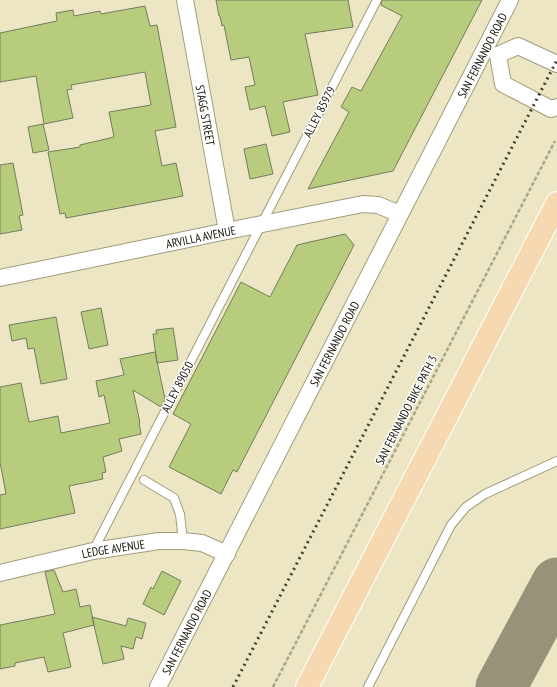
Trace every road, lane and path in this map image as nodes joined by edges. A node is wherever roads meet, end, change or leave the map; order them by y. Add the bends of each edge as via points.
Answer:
1 (185, 0) edge
2 (377, 0) edge
3 (510, 0) edge
4 (491, 52) junction
5 (557, 64) edge
6 (557, 107) edge
7 (555, 141) dead end
8 (557, 203) edge
9 (400, 214) junction
10 (262, 224) junction
11 (227, 231) junction
12 (0, 278) edge
13 (557, 461) edge
14 (144, 480) dead end
15 (183, 541) junction
16 (93, 551) junction
17 (227, 554) junction
18 (0, 573) edge
19 (158, 687) edge
20 (273, 687) edge
21 (307, 687) edge
22 (368, 687) edge

1 - 11 street, STAGG STREET
2 - 10 lane, ALLEY 85979
3 - 4 street, SAN FERNANDO ROAD
4 - 5 street via 518,46
4 - 6 street via 503,84 551,108
4 - 9 street, SAN FERNANDO ROAD
7 - 20 path, SAN FERNANDO BIKE PATH 3
8 - 21 main road
9 - 10 street, ARVILLA AVENUE via 378,205 363,204
9 - 17 street, SAN FERNANDO ROAD
10 - 11 street, ARVILLA AVENUE
10 - 16 lane, ALLEY 89050
11 - 12 street, ARVILLA AVENUE
13 - 22 lane via 485,494 466,507 451,525
14 - 15 lane via 174,498 180,514
15 - 16 street, LEDGE AVENUE via 158,541
15 - 17 street, LEDGE AVENUE via 202,543
16 - 18 street, LEDGE AVENUE
17 - 19 street, SAN FERNANDO ROAD

